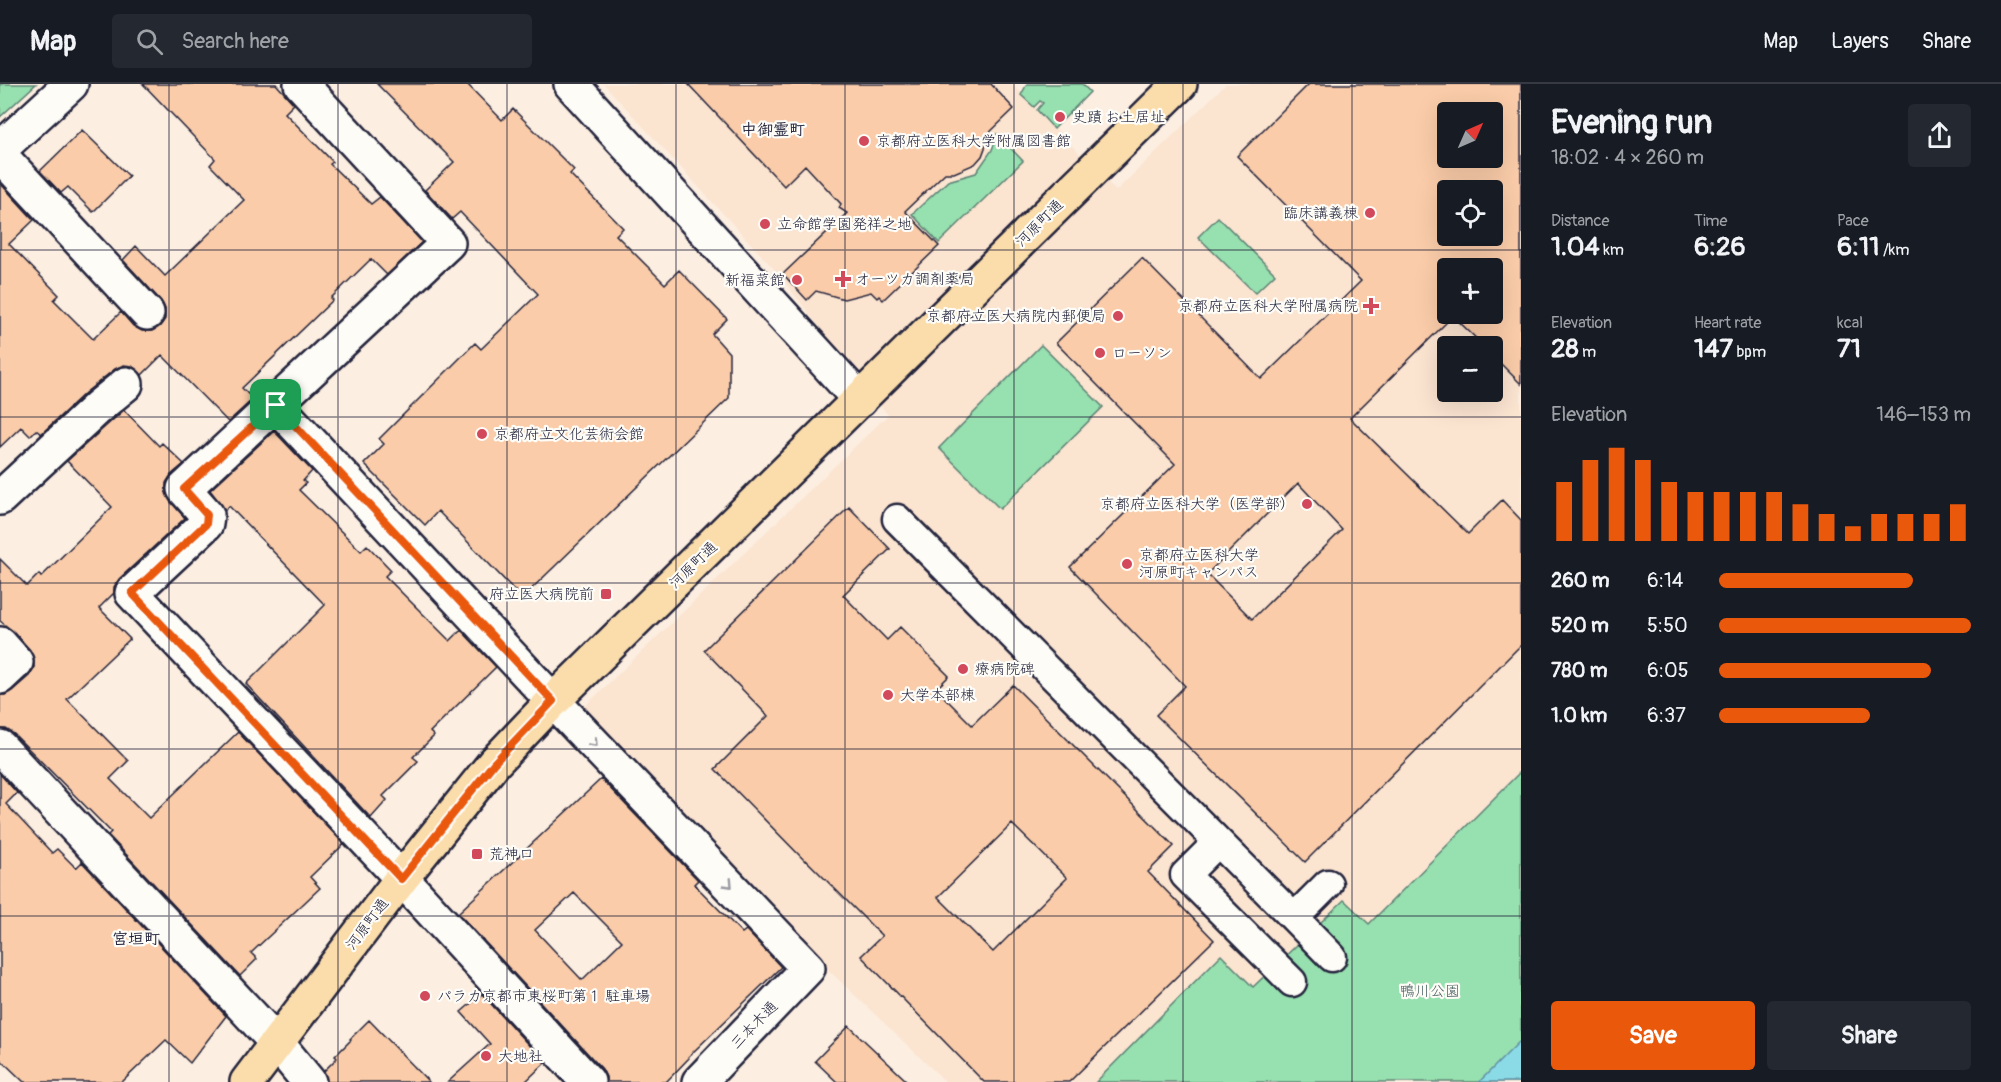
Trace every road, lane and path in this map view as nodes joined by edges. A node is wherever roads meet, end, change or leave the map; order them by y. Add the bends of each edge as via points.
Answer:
1 (71, 84) edge
2 (301, 84) edge
3 (571, 84) edge
4 (1180, 84) edge
5 (0, 149) edge
6 (0, 158) edge
7 (147, 314) dead end
8 (126, 384) dead end
9 (860, 400) junction
10 (276, 405) junction
11 (0, 498) edge
12 (897, 519) dead end
13 (0, 644) edge
14 (0, 677) edge
15 (553, 701) junction
16 (0, 747) edge
17 (1218, 842) junction
18 (401, 879) junction
19 (1328, 884) dead end
20 (1294, 918) junction
21 (1332, 957) dead end
22 (1292, 982) dead end
23 (277, 1043) junction
24 (247, 1082) edge
25 (309, 1082) edge
26 (588, 1082) edge
27 (699, 1082) edge

1 - 5 street
2 - 10 street via 448,243
3 - 9 street
4 - 9 main road, 河原町通
6 - 7 street
8 - 11 street
9 - 15 main road, 河原町通
10 - 15 street
10 - 18 street via 184,489 207,515 206,524 132,593
12 - 17 street
13 - 14 street via 16,662
15 - 18 main road, 河原町通 via 494,763
15 -> 27 street, 三本木通 via 808,968
16 - 23 street
17 - 20 street
17 - 22 street via 1185,875
18 - 23 main road, 河原町通
18 - 26 street
19 - 20 street
20 - 21 street
23 - 24 main road, 河原町通
23 - 25 street

